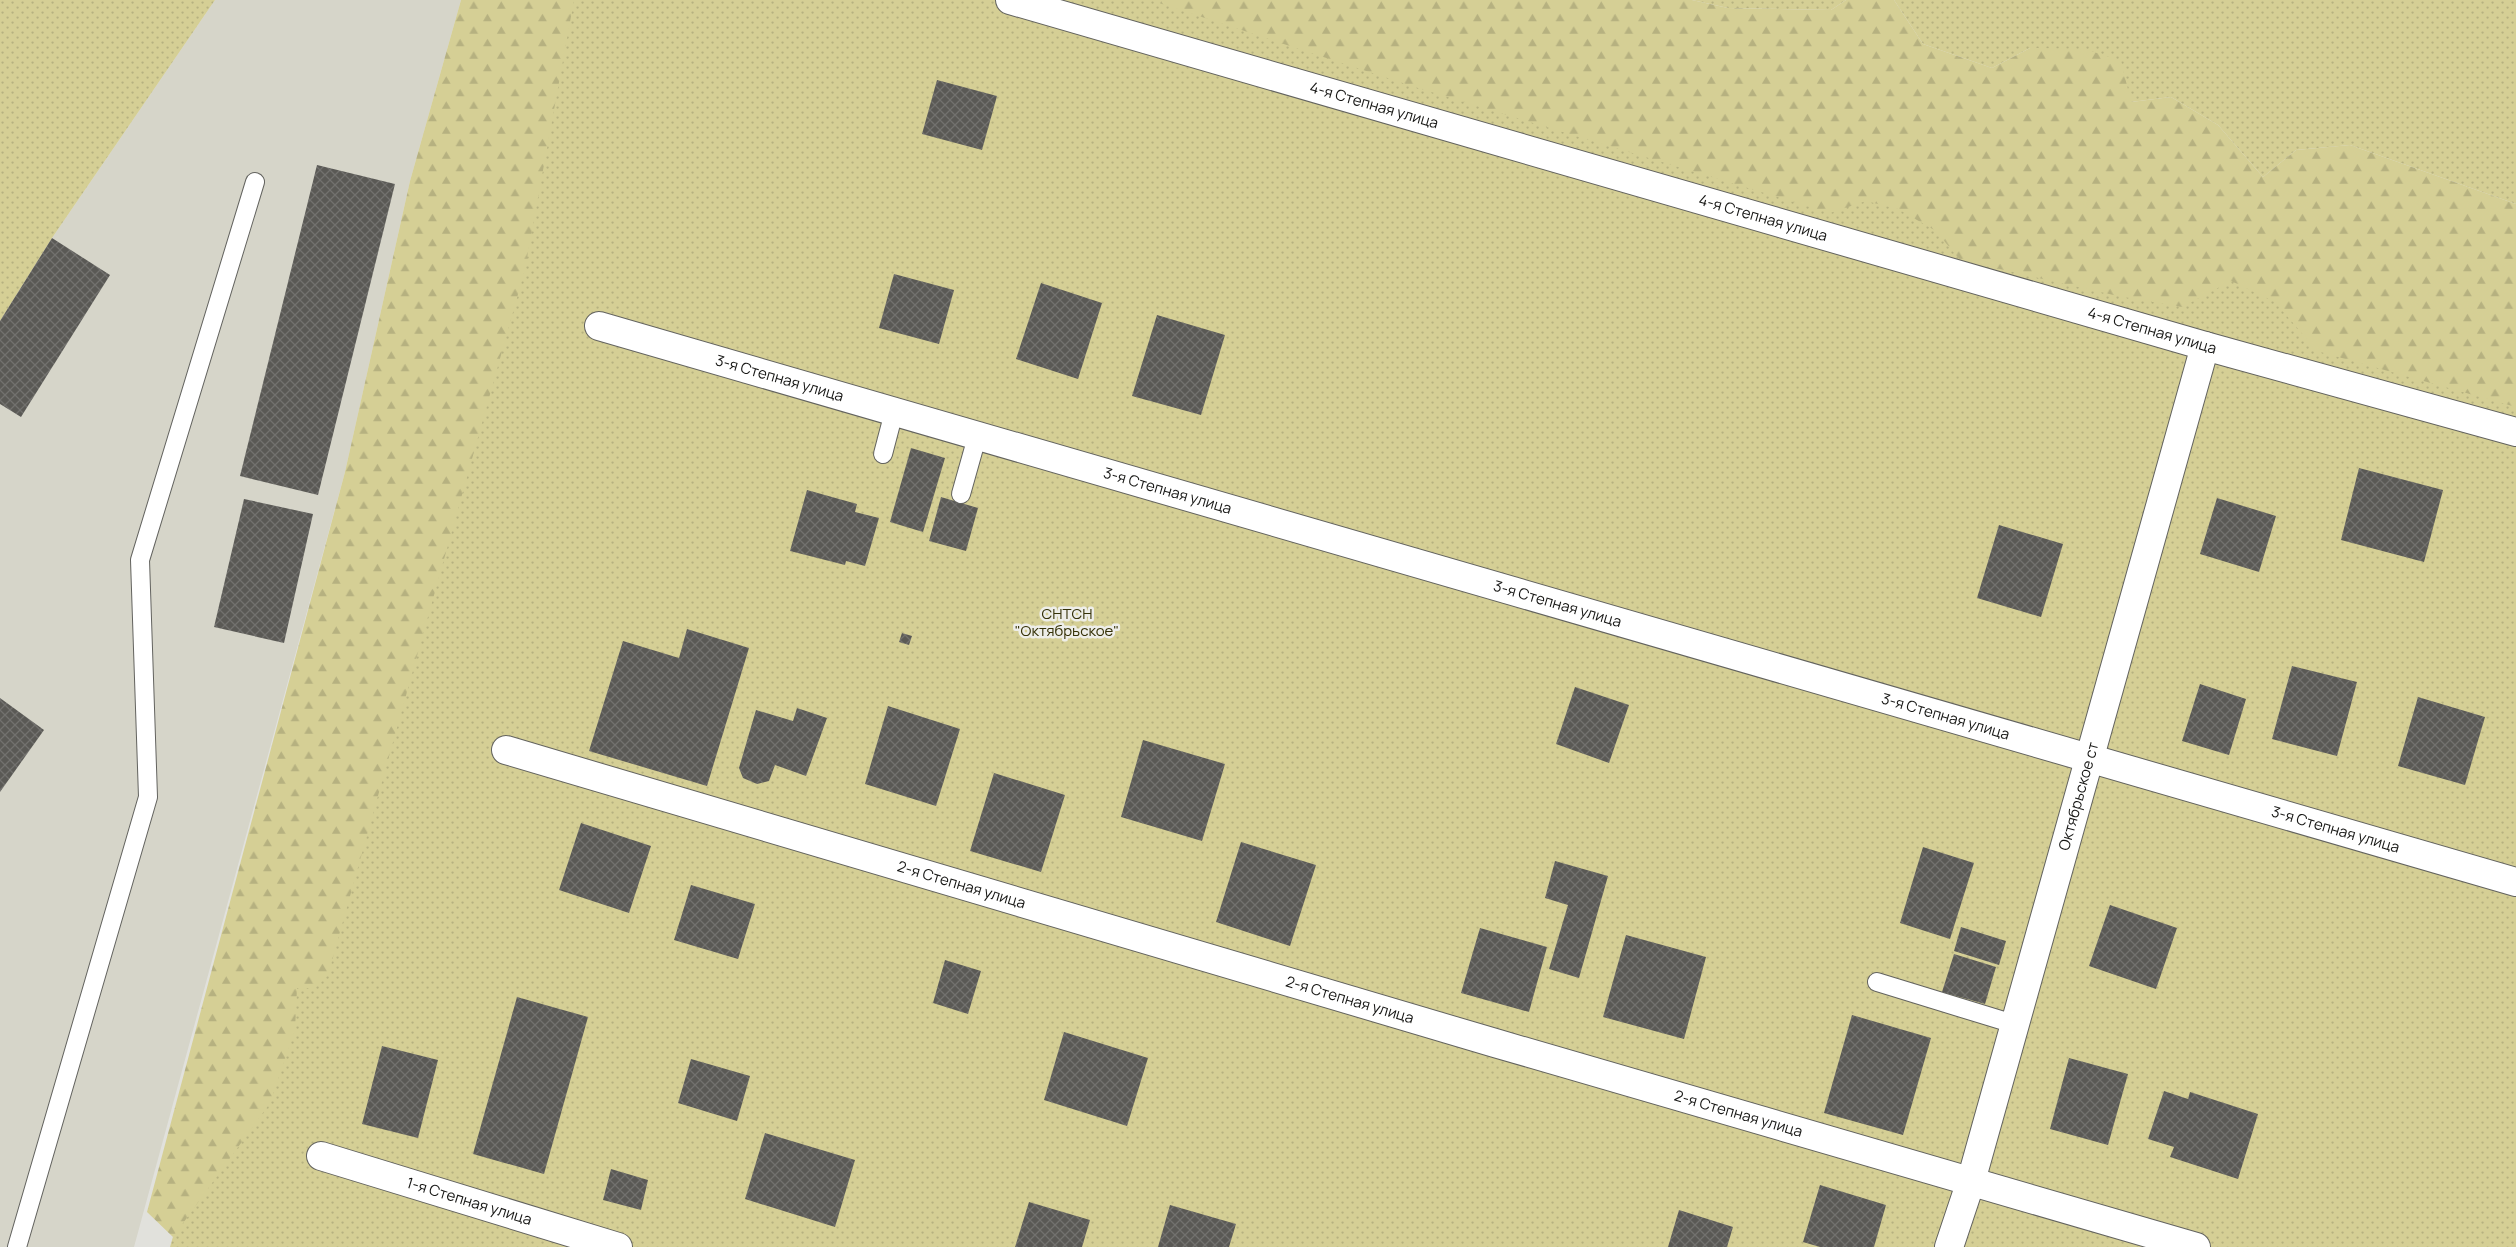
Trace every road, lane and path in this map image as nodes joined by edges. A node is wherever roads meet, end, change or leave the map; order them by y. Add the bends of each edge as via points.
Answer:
1 (1010, 0) edge
2 (254, 182) dead end
3 (599, 326) dead end
4 (2205, 346) junction
5 (894, 412) junction
6 (2516, 432) edge
7 (977, 437) junction
8 (883, 454) dead end
9 (962, 494) dead end
10 (506, 750) dead end
11 (2088, 757) junction
12 (2516, 882) edge
13 (1877, 982) dead end
14 (2014, 1024) junction
15 (321, 1156) dead end
16 (1971, 1181) junction
17 (17, 1247) edge
18 (618, 1247) edge
19 (1949, 1247) edge
20 (2196, 1247) edge

1 - 4 street, 4-я Степная улица
2 - 17 lane via 140,560 148,797
3 - 5 street, 3-я Степная улица
4 - 6 street, 4-я Степная улица
4 - 11 street, Октябрьское ст
5 - 7 street, 3-я Степная улица
5 - 8 lane
7 - 9 lane
7 - 11 street, 3-я Степная улица
10 - 16 street, 2-я Степная улица
11 - 12 street, 3-я Степная улица
11 - 14 street, Октябрьское ст
13 - 14 lane
14 - 16 street, Октябрьское ст
15 - 18 street, 1-я Степная улица
16 - 19 street, Октябрьское ст
16 - 20 street, 2-я Степная улица

